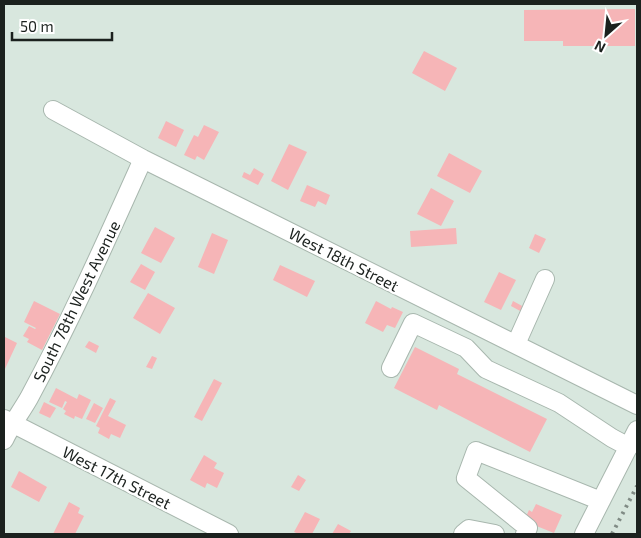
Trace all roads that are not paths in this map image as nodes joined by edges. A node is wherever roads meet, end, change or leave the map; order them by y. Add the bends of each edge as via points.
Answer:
1 (53, 110) dead end
2 (143, 159) junction
3 (545, 278) dead end
4 (435, 305) junction
5 (425, 329) junction
6 (516, 344) junction
7 (391, 368) dead end
8 (637, 405) edge
9 (8, 421) edge
10 (637, 430) edge
11 (4, 440) edge
12 (629, 447) junction
13 (601, 501) junction
14 (229, 534) edge
15 (463, 534) edge
16 (495, 534) edge
17 (525, 534) edge
18 (584, 534) edge

1 - 2 street, West 18th Street
2 - 4 street, West 18th Street
2 - 9 street, South 78th West Avenue via 86,286 28,400
3 - 6 street
4 - 5 street
4 - 6 street, West 18th Street
5 - 7 street via 413,324
5 - 12 street via 466,348 486,369 559,404
6 - 8 street, West 18th Street
9 - 11 street, South 78th West Avenue
9 - 14 street, West 17th Street
10 - 12 street
12 - 13 street
13 - 17 street via 476,451 466,478 528,528
13 - 18 street
15 - 16 street via 469,529

